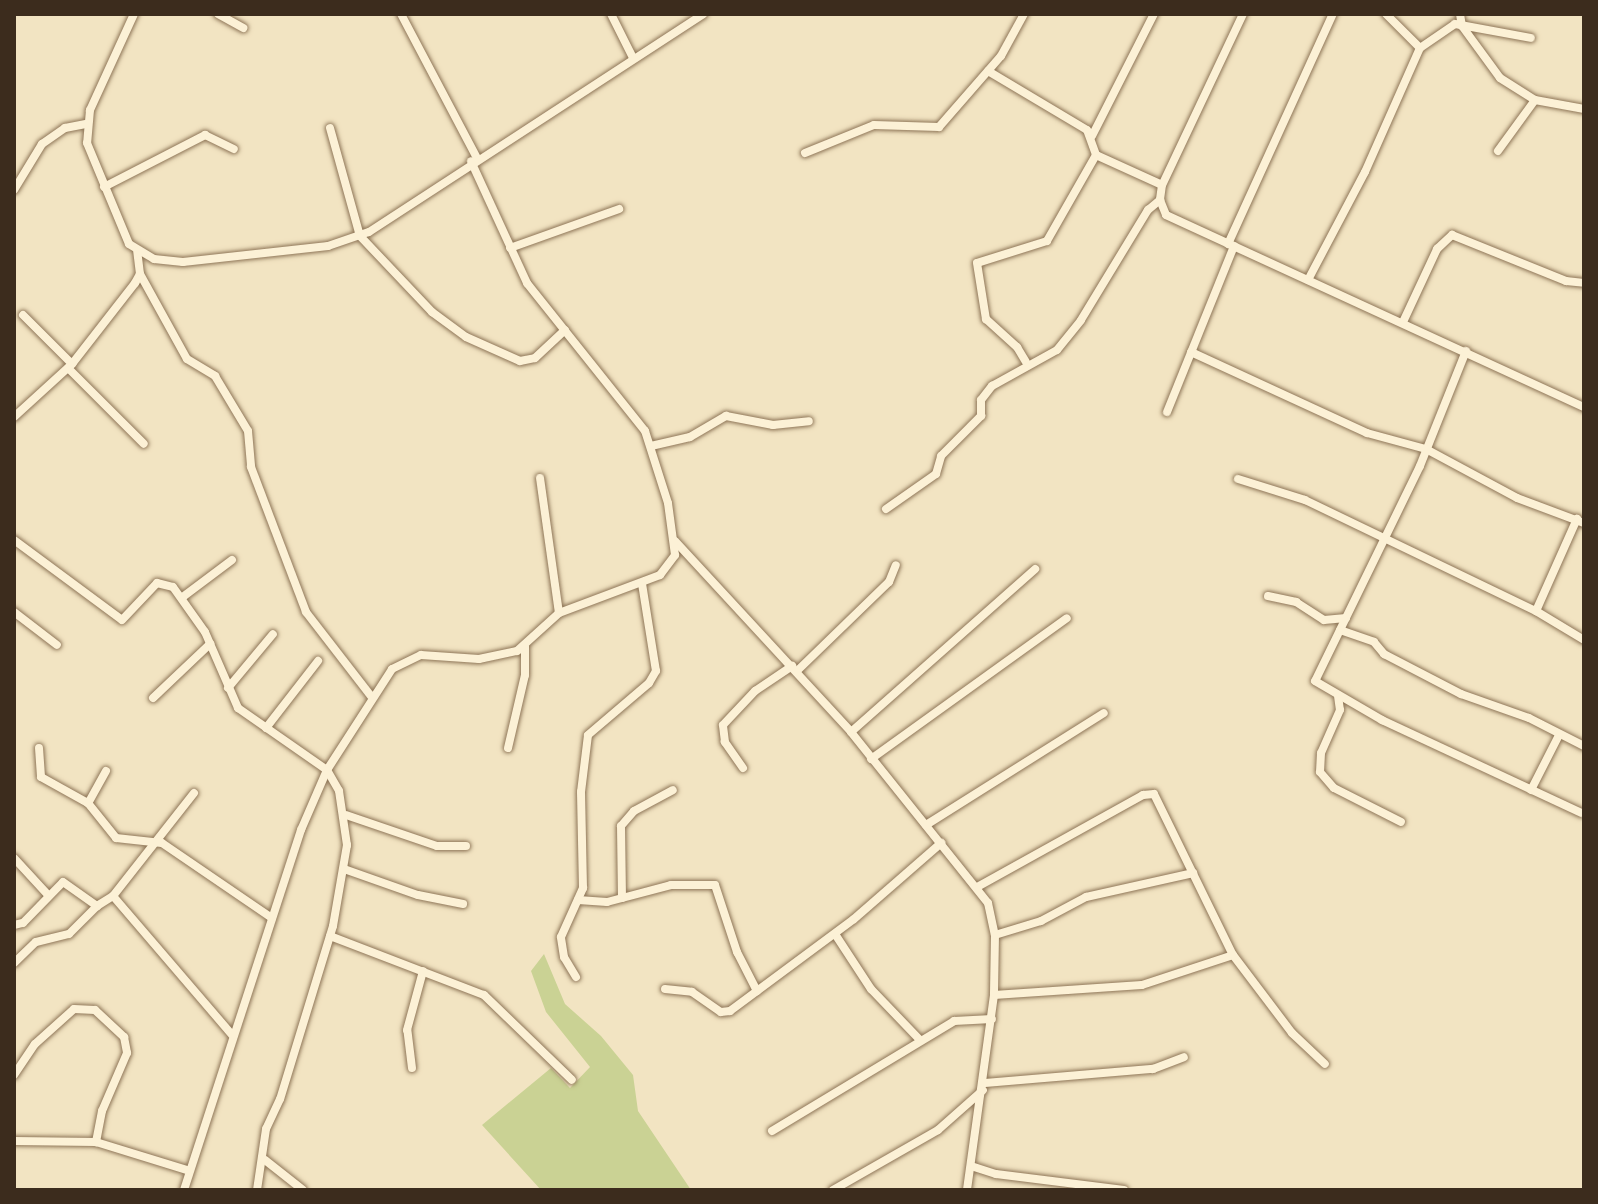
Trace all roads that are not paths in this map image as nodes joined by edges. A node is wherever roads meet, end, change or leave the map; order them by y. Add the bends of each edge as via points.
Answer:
1 (134, 14) edge
2 (218, 14) edge
3 (401, 14) edge
4 (611, 14) edge
5 (703, 14) edge
6 (1024, 14) edge
7 (1154, 14) edge
8 (1243, 14) edge
9 (1333, 14) edge
10 (1386, 14) edge
11 (1460, 14) edge
12 (1462, 26) junction
13 (243, 28) dead end
14 (1531, 38) dead end
15 (1420, 48) junction
16 (633, 58) junction
17 (988, 71) junction
18 (1535, 100) junction
19 (1584, 109) edge
20 (86, 124) junction
21 (330, 128) dead end
22 (1092, 136) junction
23 (234, 149) dead end
24 (1498, 151) dead end
25 (805, 153) dead end
26 (1096, 155) junction
27 (474, 160) junction
28 (1162, 185) junction
29 (104, 187) junction
30 (14, 190) edge
31 (1160, 200) junction
32 (619, 209) dead end
33 (360, 236) junction
34 (1231, 245) junction
35 (510, 248) junction
36 (137, 251) junction
37 (140, 274) junction
38 (1308, 280) junction
39 (1584, 283) edge
40 (23, 315) dead end
41 (1403, 322) junction
42 (565, 330) junction
43 (1466, 351) junction
44 (1191, 352) junction
45 (1026, 362) junction
46 (70, 366) junction
47 (1584, 407) edge
48 (1167, 412) dead end
49 (14, 417) edge
50 (809, 421) dead end
51 (144, 444) dead end
52 (651, 446) junction
53 (1426, 449) junction
54 (540, 478) dead end
55 (1238, 479) dead end
56 (886, 509) dead end
57 (1580, 521) edge
58 (14, 540) edge
59 (675, 541) junction
60 (1384, 542) junction
61 (232, 560) dead end
62 (896, 565) dead end
63 (1035, 569) dead end
64 (642, 584) junction
65 (184, 596) junction
66 (1268, 596) dead end
67 (1536, 611) junction
68 (14, 612) edge
69 (559, 613) junction
70 (1067, 618) dead end
71 (1346, 618) junction
72 (1340, 630) junction
73 (273, 634) dead end
74 (1584, 640) edge
75 (210, 644) junction
76 (57, 645) dead end
77 (525, 646) junction
78 (318, 661) dead end
79 (794, 669) junction
80 (228, 688) junction
81 (371, 696) junction
82 (1338, 696) junction
83 (153, 698) dead end
84 (1104, 713) dead end
85 (266, 728) junction
86 (851, 732) junction
87 (1559, 735) junction
88 (1584, 746) edge
89 (39, 748) dead end
90 (508, 748) dead end
91 (871, 759) junction
92 (743, 768) dead end
93 (327, 770) junction
94 (106, 771) dead end
95 (673, 790) dead end
96 (1531, 790) junction
97 (194, 793) dead end
98 (88, 803) junction
99 (1581, 813) dead end
100 (346, 815) junction
101 (1401, 822) dead end
102 (926, 825) junction
103 (151, 842) junction
104 (941, 843) junction
105 (466, 846) dead end
106 (14, 858) edge
107 (344, 869) junction
108 (1193, 873) junction
109 (979, 886) junction
110 (48, 895) junction
111 (113, 896) junction
112 (622, 898) junction
113 (578, 900) junction
114 (463, 904) dead end
115 (97, 906) junction
116 (272, 918) junction
117 (14, 925) edge
118 (835, 934) junction
119 (995, 935) junction
120 (330, 936) junction
121 (1233, 955) junction
122 (14, 963) edge
123 (423, 971) junction
124 (576, 977) dead end
125 (665, 989) dead end
126 (757, 991) junction
127 (994, 995) junction
128 (992, 1019) junction
129 (232, 1035) junction
130 (919, 1039) junction
131 (1184, 1057) dead end
132 (1325, 1064) dead end
133 (412, 1068) dead end
134 (14, 1075) edge
135 (572, 1080) dead end
136 (984, 1086) junction
137 (772, 1131) dead end
138 (14, 1141) edge
139 (96, 1142) junction
140 (265, 1160) junction
141 (971, 1166) junction
142 (190, 1171) junction
143 (184, 1190) edge
144 (257, 1190) edge
145 (303, 1190) edge
146 (833, 1190) edge
147 (967, 1190) edge
148 (1124, 1190) edge

1 - 20 street
2 - 13 street
3 - 27 street
4 - 16 street
5 - 16 street
6 - 17 street
7 - 22 street
8 - 28 street
9 - 34 street
10 - 15 street
11 - 12 street
12 - 14 street
12 - 15 street via 1446,28
12 - 18 street via 1500,78
15 - 38 street via 1365,172
16 - 27 street
17 - 22 street
17 - 25 street via 939,127 874,125
18 - 19 street
18 - 24 street
20 - 29 street via 90,159
20 - 30 street via 65,128 42,144
21 - 33 street
22 - 26 street
23 - 29 street via 205,135
26 - 28 street
26 - 45 street via 1047,241 977,263 986,319
27 - 33 street
27 - 35 street
28 - 31 street
29 - 36 street via 126,239
31 - 34 street via 1166,215
31 - 45 street via 1148,210 1057,350
32 - 35 street
33 - 36 street via 278,254 183,262
33 - 42 street via 432,312 475,341 525,362
34 - 38 street
34 - 44 street
35 - 42 street via 527,283
36 - 37 street
37 - 46 street
37 - 81 street via 187,359 215,376 248,431 251,467 306,612
38 - 41 street
39 - 41 street via 1566,281 1452,235 1437,249
40 - 46 street
41 - 43 street
42 - 52 street via 626,403
43 - 47 street
43 - 53 street
44 - 48 street
44 - 53 street via 1367,433
45 - 56 street via 985,392 981,416 941,456 936,474
46 - 49 street
46 - 51 street
50 - 52 street via 773,425 726,416 690,437
52 - 59 street
53 - 57 street via 1517,498
53 - 60 street
54 - 69 street
55 - 60 street via 1294,496
57 - 67 street
58 - 65 street via 122,620 157,583 169,584
59 - 64 street via 670,564
59 - 79 street
60 - 67 street
60 - 71 street
61 - 65 street
62 - 79 street via 889,582
63 - 86 street
64 - 69 street
64 - 113 street via 656,671 588,735 581,792 584,880
65 - 75 street
66 - 71 street via 1296,602 1324,620
67 - 74 street
68 - 76 street
69 - 77 street
70 - 91 street
71 - 72 street
72 - 82 street via 1315,681
72 - 87 street via 1374,642 1384,654 1461,694 1529,718
73 - 80 street
75 - 80 street
75 - 83 street
77 - 81 street via 493,658 414,656 392,669
77 - 90 street via 525,675
78 - 85 street
79 - 86 street
79 - 92 street via 745,700 723,725 725,742
80 - 85 street via 238,708
81 - 93 street
82 - 96 street
82 - 101 street via 1340,710 1321,753 1320,772 1334,788
84 - 102 street
85 - 93 street
86 - 91 street
87 - 88 street
87 - 96 street
89 - 98 street via 41,777
91 - 102 street
93 - 100 street
93 - 116 street
94 - 98 street
95 - 112 street via 634,811 621,826
96 - 99 street
97 - 103 street
98 - 103 street via 116,838
100 - 105 street via 437,846
100 - 107 street
102 - 104 street
103 - 111 street
103 - 116 street via 170,848
104 - 109 street
104 - 118 street
106 - 110 street
107 - 114 street via 418,895
107 - 120 street
108 - 109 street via 1156,796 1147,793
108 - 119 street via 1086,897 1041,921
108 - 121 street
109 - 119 street
110 - 115 street via 68,882
110 - 117 street via 23,923
111 - 115 street
111 - 129 street
112 - 113 street
112 - 126 street via 671,885 715,885 737,952
113 - 124 street via 561,937 564,957
115 - 122 street via 69,934 36,942
116 - 129 street
118 - 126 street
118 - 130 street via 871,989
119 - 127 street
120 - 123 street
120 - 140 street via 266,1129
121 - 127 street via 1142,985
121 - 132 street via 1292,1033
123 - 133 street via 407,1030
123 - 135 street via 484,995
125 - 126 street via 692,992 721,1012
127 - 128 street
128 - 130 street via 954,1021
128 - 136 street
129 - 142 street
130 - 137 street
131 - 136 street via 1153,1069
134 - 139 street via 35,1044 74,1009 95,1010 124,1037 127,1053 102,1111
136 - 141 street
136 - 146 street via 938,1130
138 - 139 street
139 - 142 street
140 - 144 street
140 - 145 street
141 - 147 street
141 - 148 street via 1005,1176
142 - 143 street

